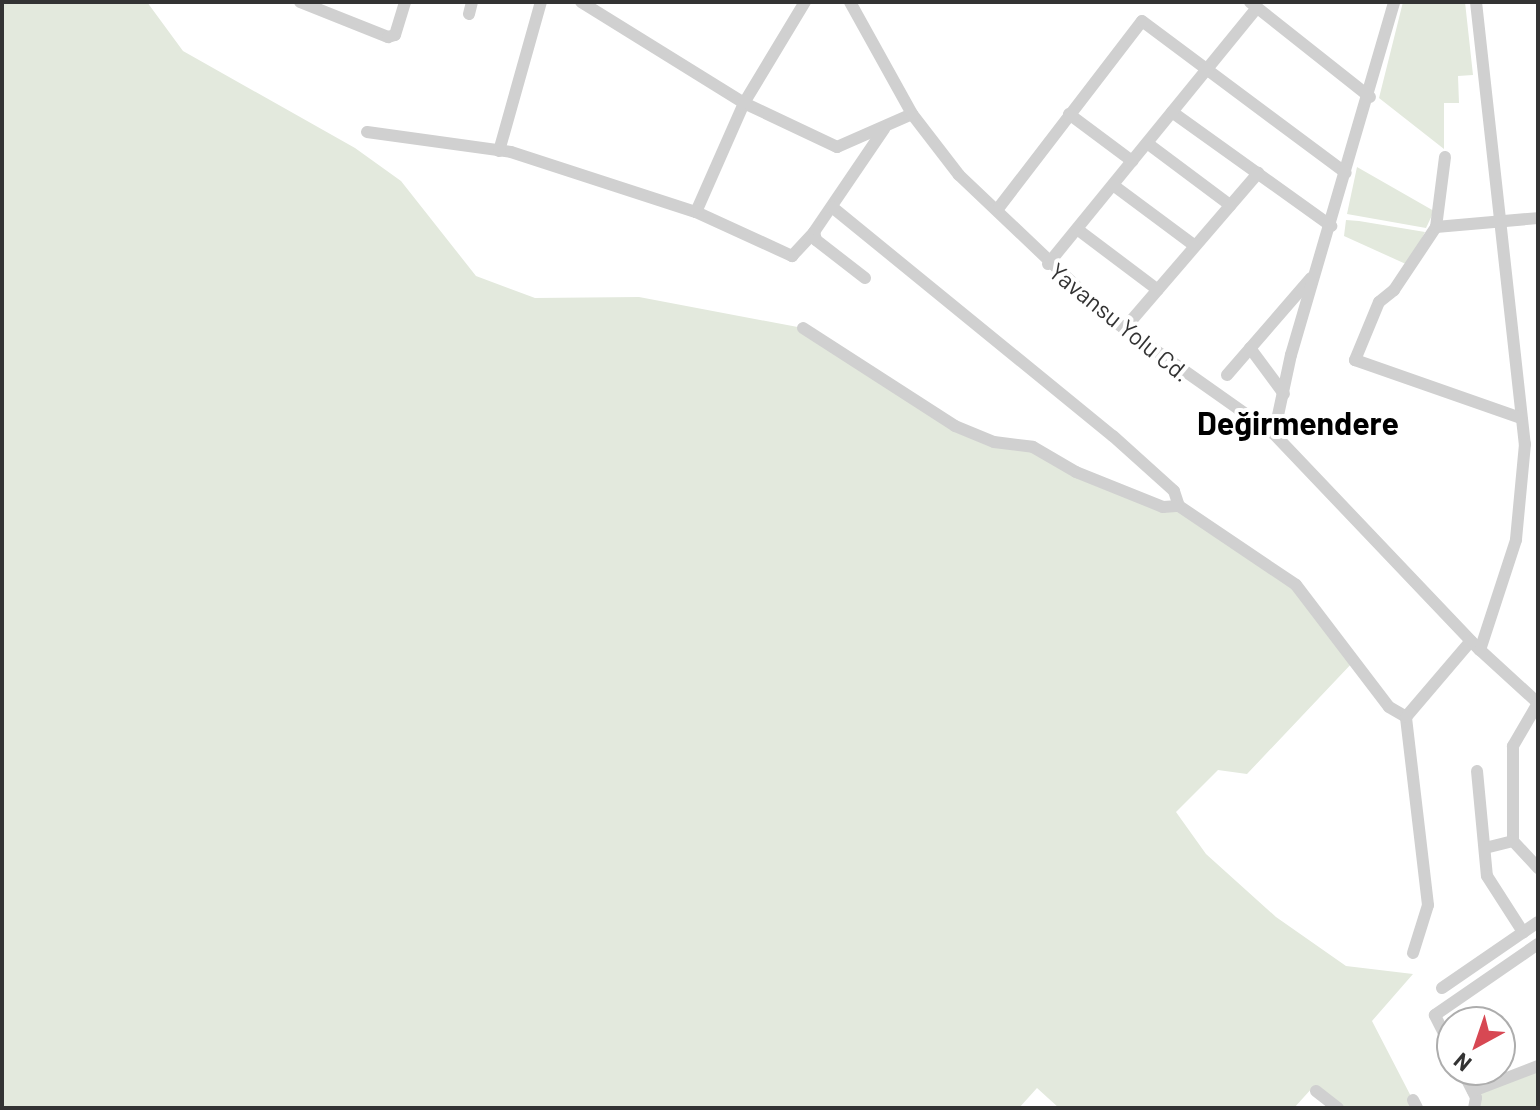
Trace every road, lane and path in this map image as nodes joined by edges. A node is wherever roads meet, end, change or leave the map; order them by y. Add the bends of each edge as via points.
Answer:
1 (300, 2) edge
2 (405, 2) edge
3 (541, 2) edge
4 (581, 2) edge
5 (805, 2) edge
6 (850, 2) edge
7 (1394, 2) edge
8 (1476, 2) edge
9 (1254, 5) edge
10 (1207, 71) junction
11 (1370, 97) junction
12 (744, 103) junction
13 (1172, 112) junction
14 (912, 114) junction
15 (1069, 114) junction
16 (884, 129) junction
17 (367, 132) dead end
18 (1147, 143) junction
19 (499, 151) junction
20 (1445, 157) dead end
21 (1132, 161) junction
22 (1258, 173) junction
23 (1346, 173) junction
24 (1113, 185) junction
25 (1230, 205) junction
26 (832, 207) junction
27 (997, 210) junction
28 (696, 212) junction
29 (1538, 218) edge
30 (1501, 224) junction
31 (1331, 226) junction
32 (1436, 227) junction
33 (1077, 229) junction
34 (814, 232) junction
35 (1195, 246) junction
36 (1048, 264) junction
37 (1317, 272) junction
38 (865, 278) dead end
39 (1158, 290) junction
40 (803, 328) dead end
41 (1124, 329) junction
42 (1250, 348) junction
43 (1227, 375) dead end
44 (1284, 394) junction
45 (1521, 418) junction
46 (1274, 434) junction
47 (1532, 444) edge
48 (1179, 506) junction
49 (1476, 645) junction
50 (1538, 703) edge
51 (1406, 717) junction
52 (1477, 771) dead end
53 (1513, 841) junction
54 (1485, 848) junction
55 (1538, 868) edge
56 (1538, 922) edge
57 (1523, 932) junction
58 (1538, 944) edge
59 (1413, 953) dead end
60 (1442, 988) dead end
61 (1448, 1006) edge
62 (1538, 1066) edge
63 (1470, 1086) edge
64 (1316, 1091) dead end
65 (1473, 1091) junction
66 (1338, 1108) edge
67 (1474, 1108) edge

1 - 2 street via 388,37 395,35
3 - 19 street
4 - 12 street
5 - 12 street
6 - 14 street, Yavansu Yolu Cd.
7 - 11 street
8 - 30 street
9 - 10 street
9 - 11 street
10 - 13 street
10 - 15 street via 1142,21
10 - 23 street
11 - 23 street
12 - 16 street via 837,147
12 - 28 street
13 - 18 street
13 - 22 street
14 - 16 street
14 - 27 street, Yavansu Yolu Cd. via 959,175
15 - 21 street
15 - 27 street
16 - 26 street
17 - 19 street
18 - 21 street
18 - 25 street
19 - 28 street
20 - 32 street
21 - 24 street
22 - 25 street
22 - 31 street
23 - 31 street
24 - 33 street
24 - 35 street
25 - 35 street
26 - 34 street
26 - 48 street via 1113,436 1174,491
27 - 36 street, Yavansu Yolu Cd.
28 - 34 street via 792,256
29 - 30 street
30 - 32 street
30 - 45 street
31 - 37 street
32 - 45 street via 1394,290 1379,302 1355,360
33 - 36 street
33 - 39 street
34 - 38 street via 816,240
35 - 39 street
36 - 41 street, Yavansu Yolu Cd.
37 - 42 street
37 - 44 street
39 - 41 street
40 - 48 street via 955,426 994,442 1033,447 1076,472 1163,507
41 - 46 street, Yavansu Yolu Cd.
42 - 43 street
42 - 44 street
44 - 46 street
45 - 47 street
46 - 49 street, Yavansu Yolu Cd.
47 - 49 street via 1516,540
48 - 51 street via 1296,585 1389,707
49 - 50 street, Yavansu Yolu Cd.
49 - 51 street
50 - 53 street via 1513,746
51 - 59 street via 1428,891
52 - 54 street
53 - 54 street
53 - 55 street
54 - 57 street via 1487,876
56 - 57 street
57 - 60 street
58 - 61 street
62 - 65 street
63 - 65 street
64 - 66 street
65 - 67 street

